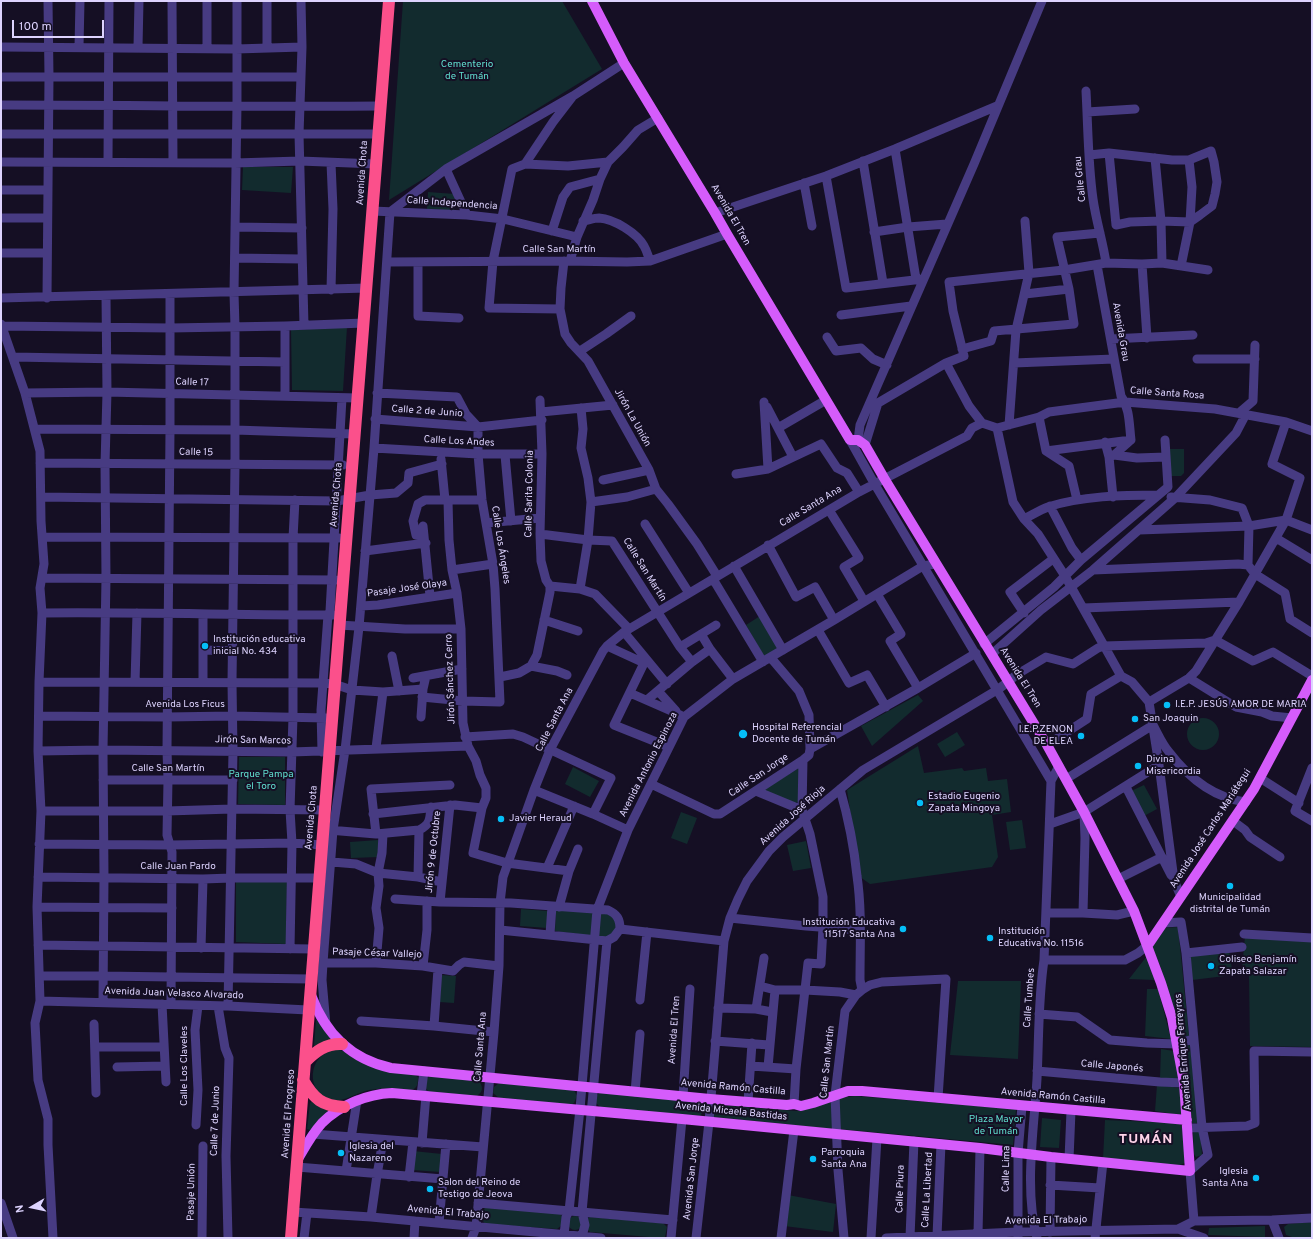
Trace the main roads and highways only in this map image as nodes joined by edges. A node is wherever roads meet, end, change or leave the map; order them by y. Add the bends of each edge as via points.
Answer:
1 (388, 1) edge
2 (592, 1) edge
3 (1312, 680) edge
4 (1148, 945) junction
5 (310, 992) junction
6 (342, 1044) junction
7 (305, 1062) junction
8 (303, 1080) junction
9 (344, 1107) junction
10 (1187, 1124) junction
11 (297, 1164) junction
12 (1190, 1172) joint
13 (291, 1238) edge

1 - 5 highway, Avenida Chota via 350,499 340,538 337,580 340,620 328,684 325,810 328,830 322,845
2 - 4 main road, Avenida El Tren via 624,63 826,400 884,478 1059,766 1134,911
3 - 4 main road, Avenida José Carlos Mariátegui via 1246,802
4 - 10 main road, Avenida El Tren via 1172,1018 1184,1083
5 - 6 main road, Avenida Ramón Castilla via 326,1025
5 - 7 highway, Avenida El Progreso
6 - 7 highway via 320,1049
6 - 10 main road, Avenida Ramón Castilla via 365,1060 390,1068 581,1087 802,1106 848,1091 862,1091
7 - 8 highway, Avenida El Progreso
8 - 9 highway via 319,1101 333,1107
8 - 11 highway, Avenida El Progreso
9 - 11 main road, Avenida Micaela Bastidas via 322,1123
9 - 12 main road, Avenida Micaela Bastidas via 357,1100 383,1093 424,1095 941,1144
10 - 12 main road, Avenida El Tren
11 - 13 highway, Avenida El Progreso

